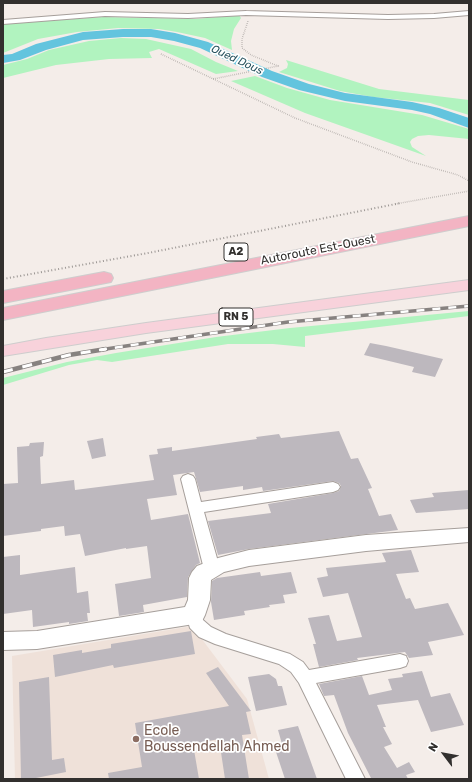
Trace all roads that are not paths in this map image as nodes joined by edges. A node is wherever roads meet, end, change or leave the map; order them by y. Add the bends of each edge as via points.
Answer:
1 (469, 13) edge
2 (3, 22) edge
3 (469, 208) edge
4 (469, 221) edge
5 (469, 285) edge
6 (3, 297) edge
7 (3, 314) edge
8 (3, 351) edge
9 (188, 479) dead end
10 (333, 487) dead end
11 (196, 508) junction
12 (469, 535) edge
13 (212, 569) junction
14 (194, 615) junction
15 (3, 641) edge
16 (400, 661) dead end
17 (305, 678) junction
18 (356, 779) edge

1 - 2 street via 381,17 246,13 188,16 93,14
3 - 6 highway, Autoroute Est-Ouest / A2
4 - 7 highway, Autoroute Est-Ouest / A2
5 - 8 main road, RN 5 via 146,328
9 - 11 street
10 - 11 street
11 - 13 street
12 - 13 street via 366,543 249,558
13 - 14 street via 200,578 199,600
14 - 15 street via 37,640
14 - 17 street via 196,623 205,632 284,659 298,667
16 - 17 street
17 - 18 street

